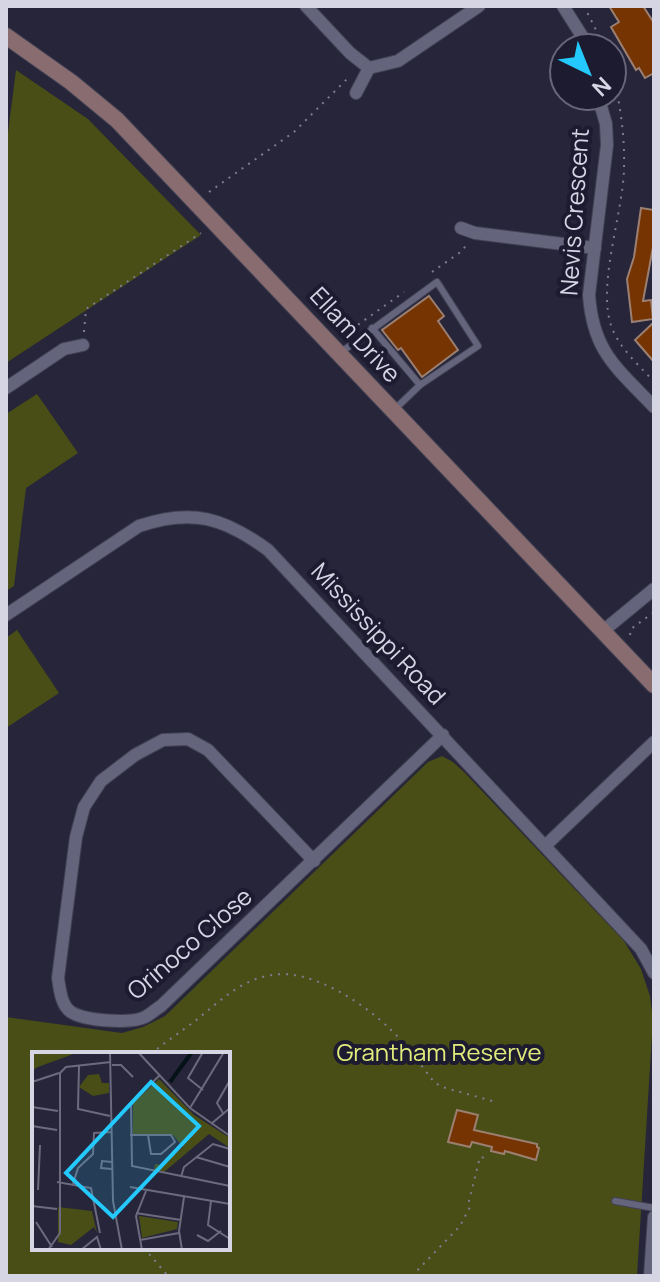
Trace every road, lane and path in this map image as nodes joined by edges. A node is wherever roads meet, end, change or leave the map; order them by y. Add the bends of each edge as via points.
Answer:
1 (306, 6) edge
2 (479, 6) edge
3 (563, 6) edge
4 (584, 6) edge
5 (579, 32) edge
6 (597, 32) edge
7 (6, 36) edge
8 (366, 65) junction
9 (356, 93) dead end
10 (603, 112) edge
11 (621, 112) edge
12 (209, 192) dead end
13 (461, 228) dead end
14 (201, 233) dead end
15 (475, 233) junction
16 (595, 248) junction
17 (423, 279) dead end
18 (410, 288) dead end
19 (372, 328) junction
20 (345, 334) dead end
21 (83, 345) joint
22 (340, 353) junction
23 (654, 382) edge
24 (420, 385) junction
25 (6, 388) edge
26 (654, 407) edge
27 (393, 410) junction
28 (654, 589) edge
29 (654, 612) edge
30 (6, 615) edge
31 (603, 631) junction
32 (629, 636) dead end
33 (654, 685) edge
34 (443, 735) junction
35 (654, 742) edge
36 (545, 846) junction
37 (314, 861) junction
38 (654, 973) edge
39 (154, 1052) edge
40 (496, 1102) dead end
41 (486, 1158) dead end
42 (615, 1201) dead end
43 (654, 1208) edge
44 (654, 1217) edge
45 (146, 1250) edge
46 (168, 1276) edge
47 (412, 1276) edge
48 (650, 1276) edge

1 - 8 street
2 - 8 street via 398,61
3 - 5 street
4 - 6 path
7 - 22 street, Ellam Drive via 117,120
8 - 9 street
8 - 12 path via 294,132
10 - 16 street, Nevis Crescent via 607,145
11 - 23 path via 624,170 607,288 608,316 617,340
13 - 15 street
14 - 21 path via 86,309
15 - 16 street
15 - 17 path via 462,251
16 - 26 street, Nevis Crescent via 589,295 596,337
18 - 20 path
19 - 22 lane
19 - 24 lane
19 - 24 lane via 437,282 478,346
21 - 25 street via 64,349
22 - 27 street, Ellam Drive
24 - 27 lane
27 - 31 street, Ellam Drive
28 - 31 street
29 - 32 path
30 - 34 street, Mississippi Road via 139,526 185,516 216,520 268,550
31 - 33 street, Ellam Drive
34 - 36 street, Mississippi Road
34 - 37 street, Orinoco Close
35 - 36 street
36 - 38 street, Mississippi Road via 641,949
37 - 37 street, Orinoco Close via 144,1018 85,1018 70,1011 61,997 58,978 84,807 101,781 135,755 163,740 188,739 208,750
39 - 40 path via 226,994 274,974 293,975 340,992 389,1027 434,1082
41 - 47 path via 480,1157 470,1207 460,1226
42 - 43 lane
44 - 48 street
45 - 46 path

